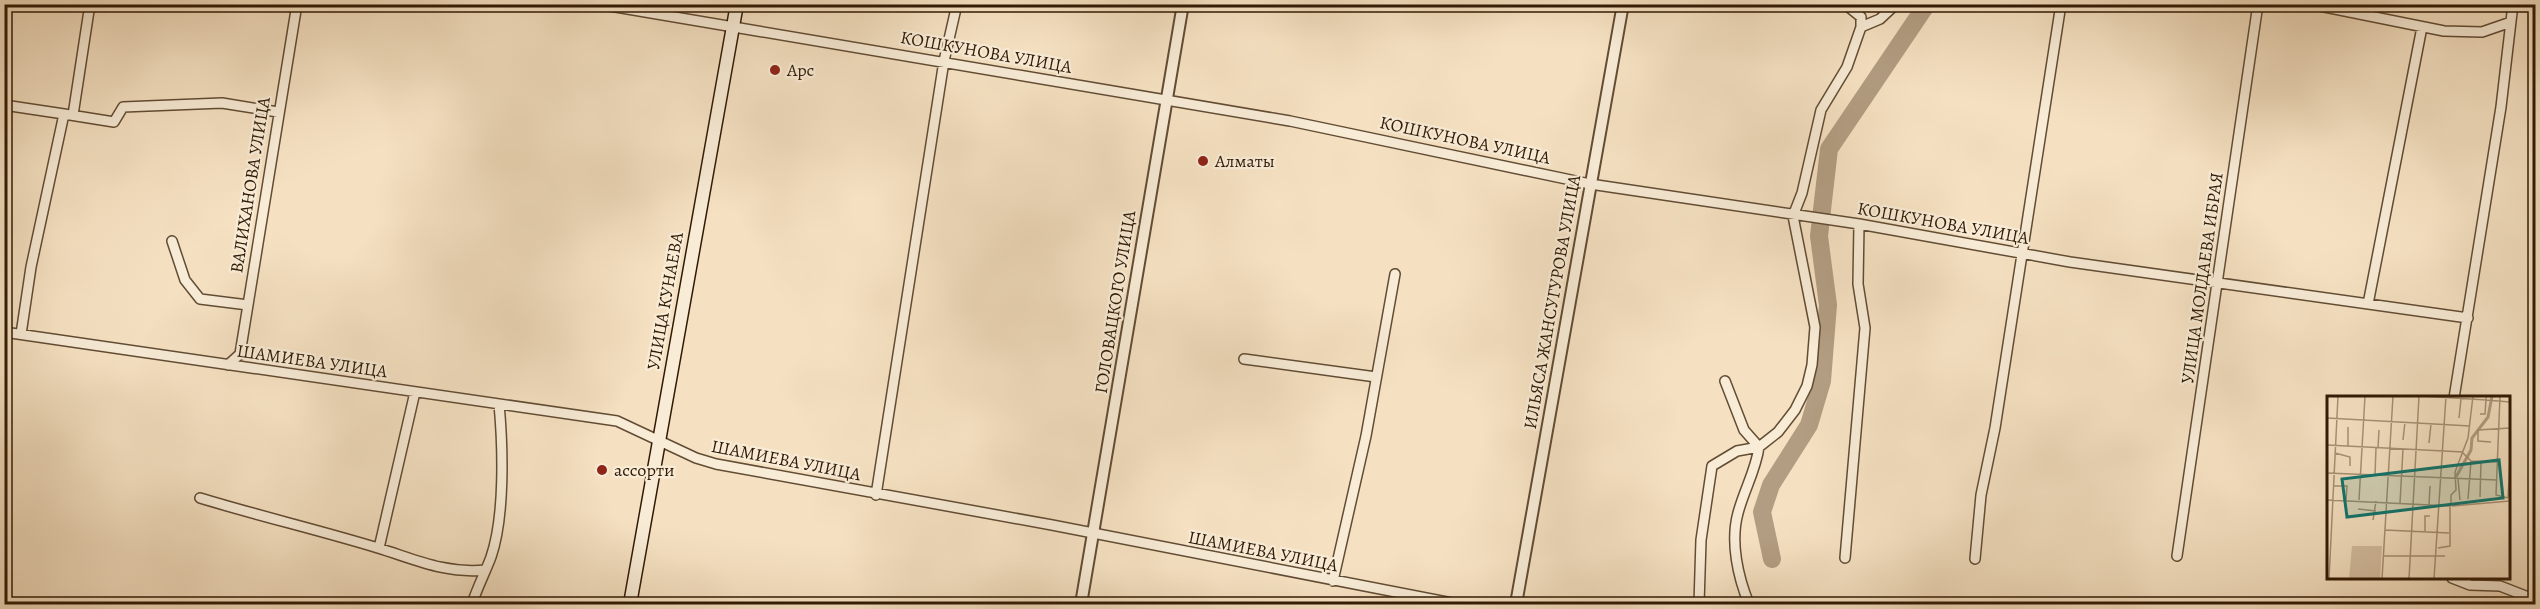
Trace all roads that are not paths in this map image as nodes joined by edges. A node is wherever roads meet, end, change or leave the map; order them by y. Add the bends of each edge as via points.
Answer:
1 (90, 4) edge
2 (297, 4) edge
3 (598, 4) edge
4 (737, 4) edge
5 (957, 4) edge
6 (1183, 4) edge
7 (1623, 4) edge
8 (1845, 4) edge
9 (1896, 4) edge
10 (2061, 4) edge
11 (2258, 4) edge
12 (2310, 4) edge
13 (2513, 4) edge
14 (2511, 22) junction
15 (732, 26) junction
16 (1861, 27) junction
17 (2422, 27) junction
18 (944, 61) junction
19 (1166, 99) junction
20 (4, 105) edge
21 (278, 112) junction
22 (68, 115) junction
23 (1590, 184) junction
24 (1793, 216) junction
25 (1858, 224) junction
26 (172, 241) dead end
27 (2020, 254) junction
28 (1395, 274) dead end
29 (2218, 283) junction
30 (2368, 304) junction
31 (248, 305) junction
32 (2468, 318) junction
33 (4, 332) edge
34 (21, 334) junction
35 (1244, 359) dead end
36 (228, 365) junction
37 (1376, 377) junction
38 (1725, 381) dead end
39 (415, 392) junction
40 (2454, 396) edge
41 (499, 404) junction
42 (659, 441) junction
43 (1759, 447) junction
44 (876, 495) junction
45 (200, 498) dead end
46 (1093, 534) junction
47 (379, 548) junction
48 (2177, 556) dead end
49 (1845, 558) dead end
50 (1975, 560) dead end
51 (484, 570) junction
52 (2455, 579) edge
53 (1333, 581) junction
54 (2535, 600) edge
55 (472, 604) edge
56 (630, 604) edge
57 (1081, 604) edge
58 (1457, 604) edge
59 (1516, 604) edge
60 (1699, 604) edge
61 (1749, 604) edge

1 - 22 street
2 - 21 street, ВАЛИХАНОВА УЛИЦА
3 - 15 street, КОШКУНОВА УЛИЦА
4 - 15 main road, УЛИЦА КУНАЕВА
5 - 18 street
6 - 19 street, ГОЛОВАЦКОГО УЛИЦА
7 - 23 street, ИЛЬЯСА ЖАНСУГУРОВА УЛИЦА
8 - 16 street via 1861,16
9 - 16 street via 1880,19
10 - 27 street
11 - 29 street, УЛИЦА МОЛДАЕВА ИБРАЯ
12 - 17 street
13 - 14 street
14 - 17 street via 2482,32
14 - 32 street
15 - 18 street, КОШКУНОВА УЛИЦА
15 - 42 main road, УЛИЦА КУНАЕВА
16 - 24 street via 1847,67 1821,110
17 - 30 street
18 - 19 street, КОШКУНОВА УЛИЦА
18 - 44 street
19 - 23 street, КОШКУНОВА УЛИЦА
19 - 46 street, ГОЛОВАЦКОГО УЛИЦА
20 - 22 street
21 - 22 street via 222,103 123,107 114,122
21 - 31 street, ВАЛИХАНОВА УЛИЦА
22 - 34 street via 31,267
23 - 24 street, КОШКУНОВА УЛИЦА
23 - 59 street, ИЛЬЯСА ЖАНСУГУРОВА УЛИЦА
24 - 25 street, КОШКУНОВА УЛИЦА
24 - 43 street via 1815,327 1812,365 1795,410 1778,432
25 - 27 street, КОШКУНОВА УЛИЦА
25 - 49 street via 1858,284 1865,328
26 - 31 street via 185,280 200,299
27 - 29 street, КОШКУНОВА УЛИЦА
27 - 50 street via 2001,392 1981,495
28 - 37 street
29 - 30 street, КОШКУНОВА УЛИЦА
29 - 48 street, УЛИЦА МОЛДАЕВА ИБРАЯ
30 - 32 street, КОШКУНОВА УЛИЦА
31 - 36 street, ВАЛИХАНОВА УЛИЦА via 240,354
32 - 40 street
33 - 34 street, ШАМИЕВА УЛИЦА
34 - 36 street, ШАМИЕВА УЛИЦА
35 - 37 street
36 - 39 street, ШАМИЕВА УЛИЦА
37 - 53 street
38 - 43 street via 1744,430
39 - 41 street, ШАМИЕВА УЛИЦА
39 - 47 street
41 - 42 street, ШАМИЕВА УЛИЦА via 617,421
41 - 51 street via 503,443 500,509 491,556
42 - 44 street, ШАМИЕВА УЛИЦА via 716,464
42 - 56 main road, УЛИЦА КУНАЕВА
43 - 60 street via 1737,451 1712,466 1701,540
43 - 61 street via 1737,515 1738,578
44 - 46 street, ШАМИЕВА УЛИЦА
45 - 47 street
46 - 53 street, ШАМИЕВА УЛИЦА
46 - 57 street, ГОЛОВАЦКОГО УЛИЦА
47 - 51 street via 434,567 463,572
51 - 55 street
52 - 54 street via 2470,585 2500,586
53 - 58 street, ШАМИЕВА УЛИЦА

